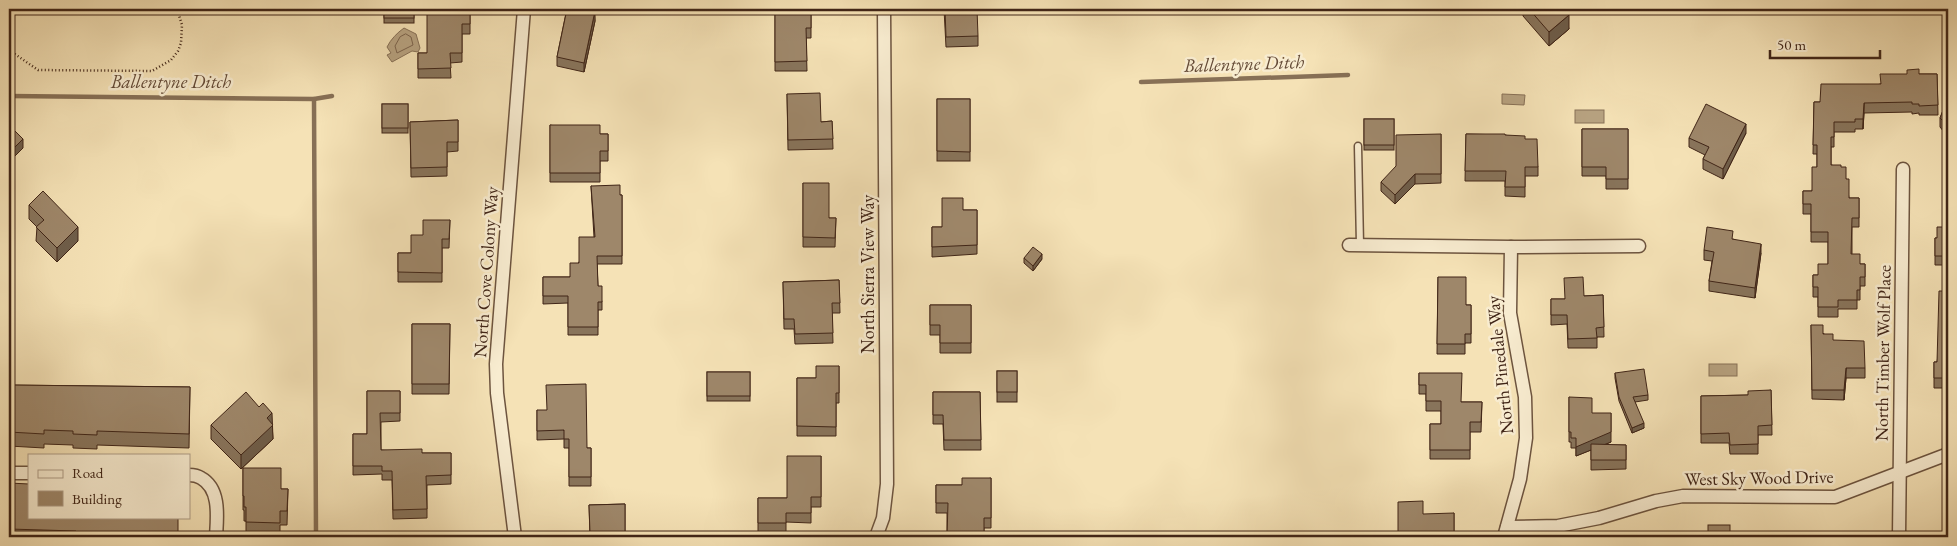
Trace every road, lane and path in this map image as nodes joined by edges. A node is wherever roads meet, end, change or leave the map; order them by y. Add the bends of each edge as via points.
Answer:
1 (176, 9) edge
2 (524, 9) edge
3 (884, 9) edge
4 (9, 50) edge
5 (1358, 146) dead end
6 (1903, 169) dead end
7 (1355, 245) joint
8 (1639, 246) dead end
9 (1510, 247) junction
10 (1948, 454) edge
11 (1900, 471) junction
12 (9, 473) edge
13 (28, 473) edge
14 (195, 476) edge
15 (1505, 532) edge
16 (216, 537) edge
17 (515, 537) edge
18 (876, 537) edge
19 (1899, 537) edge

1 - 4 path via 182,25 178,51 171,60 152,71 38,70
2 - 17 street, North Cove Colony Way via 496,364
3 - 18 street, North Sierra View Way via 887,484 883,518
5 - 7 lane
6 - 11 street, North Timber Wolf Place
7 - 9 street
8 - 9 street
9 - 15 street, North Pinedale Way via 1510,313 1525,397 1526,438 1520,479
10 - 11 street, West Sky Wood Drive
11 - 15 street, West Sky Wood Drive via 1836,497 1683,496 1599,518
11 - 19 street, North Timber Wolf Place
12 - 13 street
14 - 16 street via 211,488 217,505

